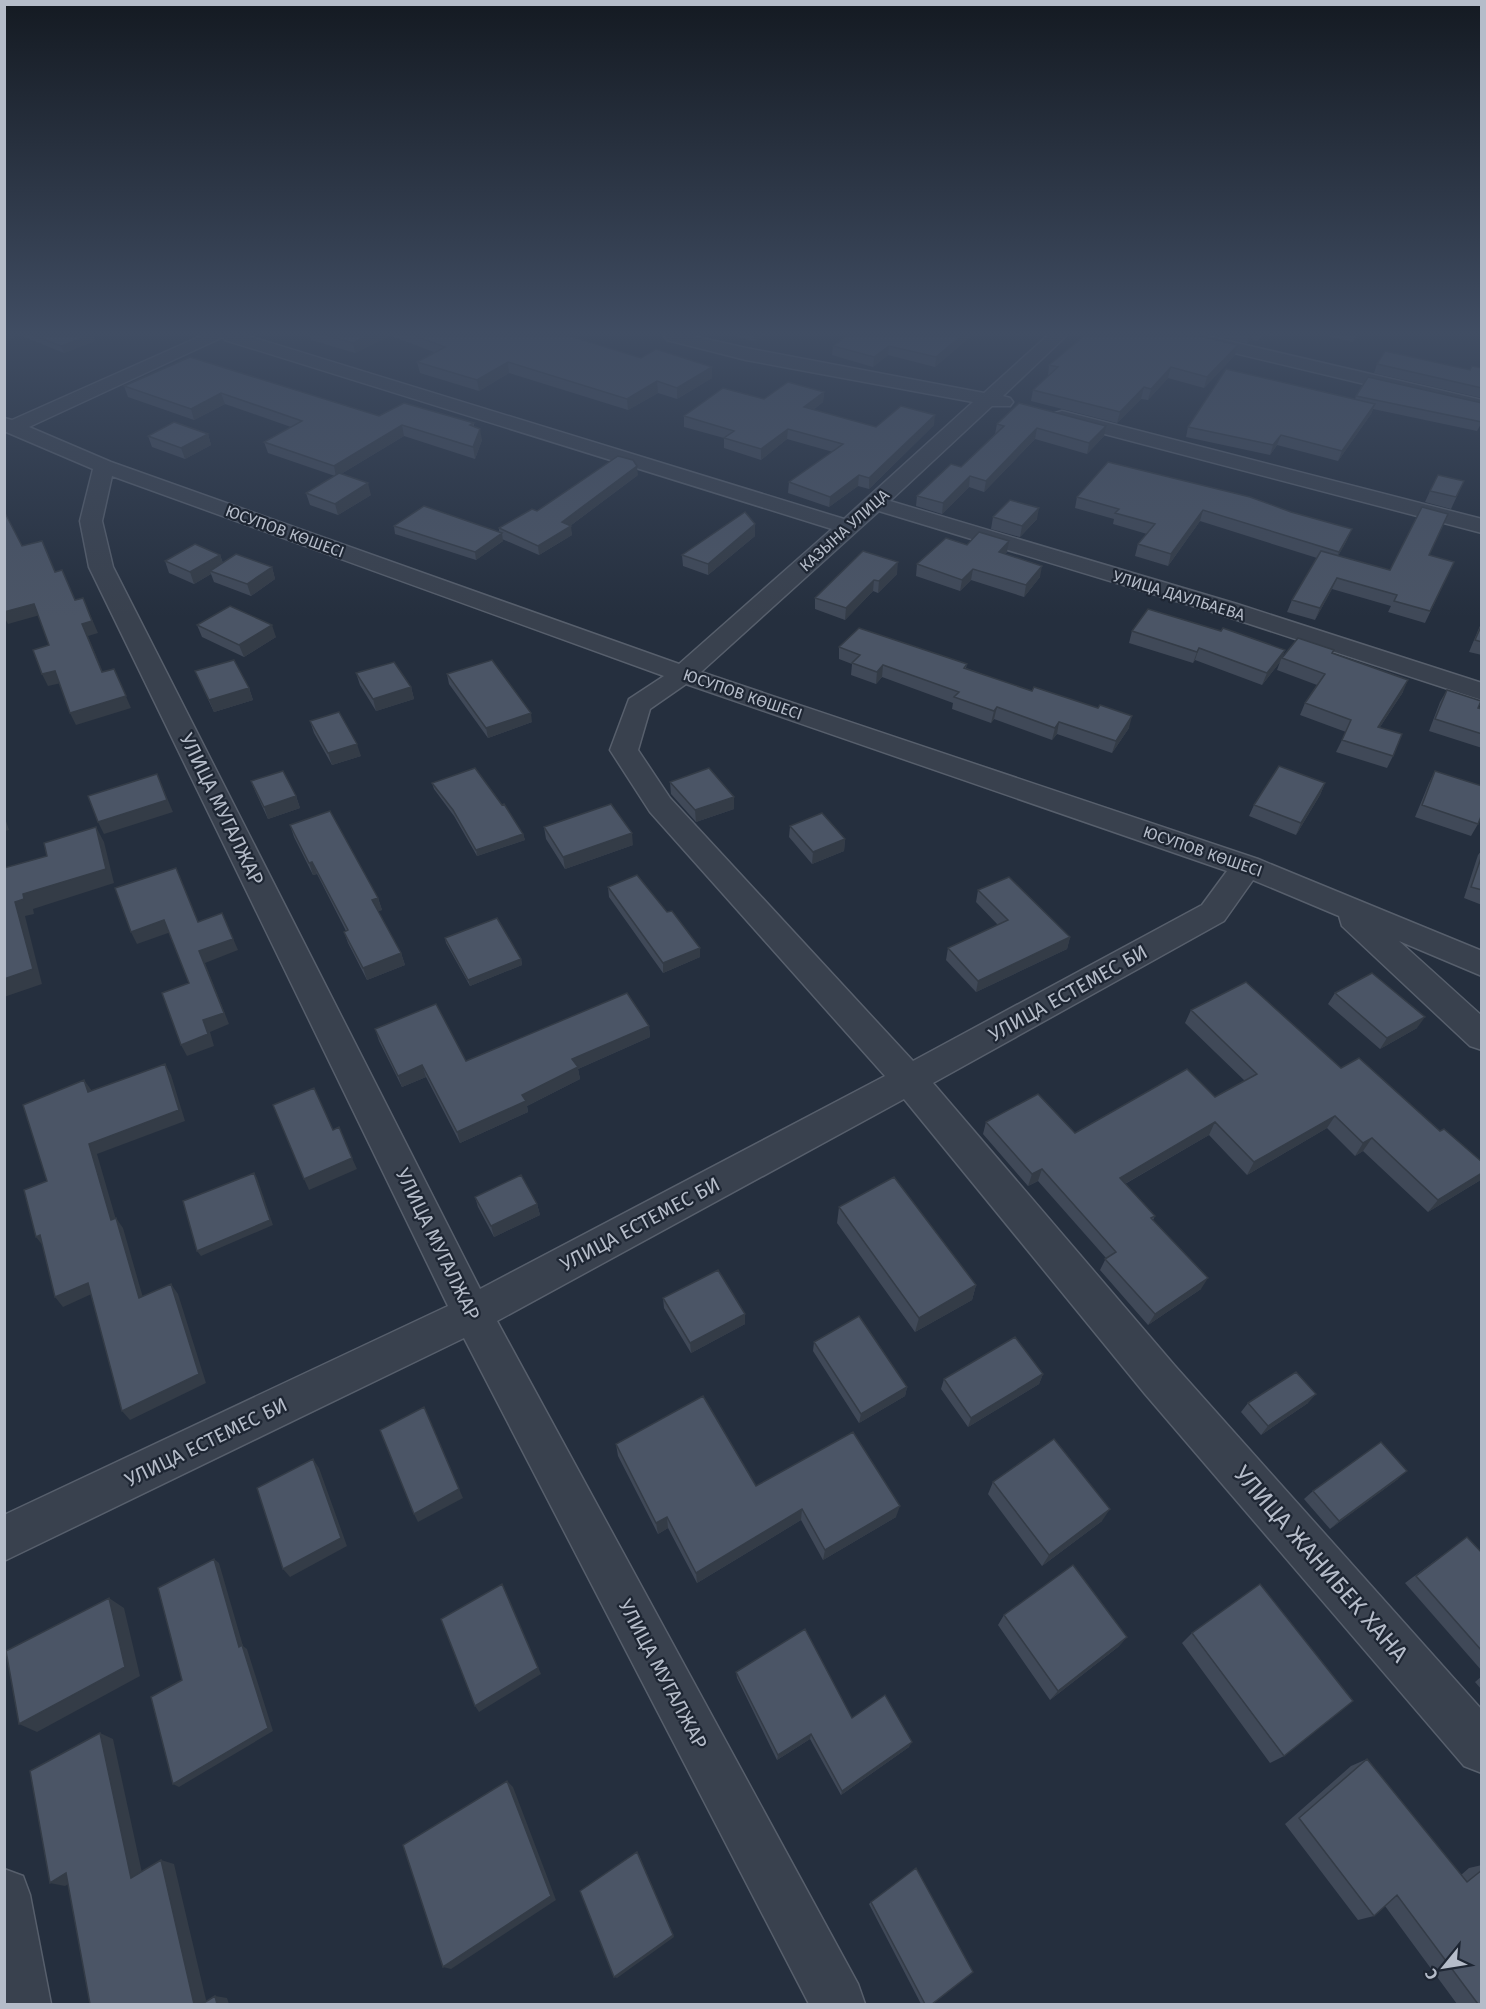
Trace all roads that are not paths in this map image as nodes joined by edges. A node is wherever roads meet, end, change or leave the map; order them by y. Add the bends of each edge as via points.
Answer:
1 (20, 430) edge
2 (535, 430) edge
3 (953, 430) edge
4 (1109, 430) edge
5 (104, 466) junction
6 (875, 503) junction
7 (848, 526) junction
8 (1482, 526) edge
9 (683, 674) junction
10 (1482, 692) edge
11 (1246, 866) junction
12 (1334, 901) junction
13 (1482, 964) edge
14 (1482, 1036) edge
15 (909, 1080) junction
16 (472, 1314) junction
17 (4, 1539) edge
18 (1482, 1748) edge
19 (4, 1895) edge
20 (24, 2004) edge
21 (838, 2004) edge

1 - 5 street, ЮСУПОВ КӨШЕСІ
2 - 7 street
3 - 6 street, КАЗЫНА УЛИЦА
4 - 8 street
5 - 9 street, ЮСУПОВ КӨШЕСІ
5 - 16 street, УЛИЦА МУГАЛЖАР via 91,521 101,567
6 - 7 street, КАЗЫНА УЛИЦА
6 - 10 street, УЛИЦА ДАУЛБАЕВА via 1228,609
7 - 9 street, КАЗЫНА УЛИЦА
9 - 11 street, ЮСУПОВ КӨШЕСІ
9 - 15 street, КАЗЫНА УЛИЦА via 638,705 624,750 660,806
11 - 12 street, ЮСУПОВ КӨШЕСІ
11 - 15 street, УЛИЦА ЕСТЕМЕС БИ via 1213,913
12 - 13 street, ЮСУПОВ КӨШЕСІ
12 - 14 street
15 - 16 street, УЛИЦА ЕСТЕМЕС БИ
15 - 18 street, УЛИЦА ЖАНИБЕК ХАНА via 1160,1380
16 - 17 street, УЛИЦА ЕСТЕМЕС БИ
16 - 21 street, УЛИЦА МУГАЛЖАР
19 - 20 street

